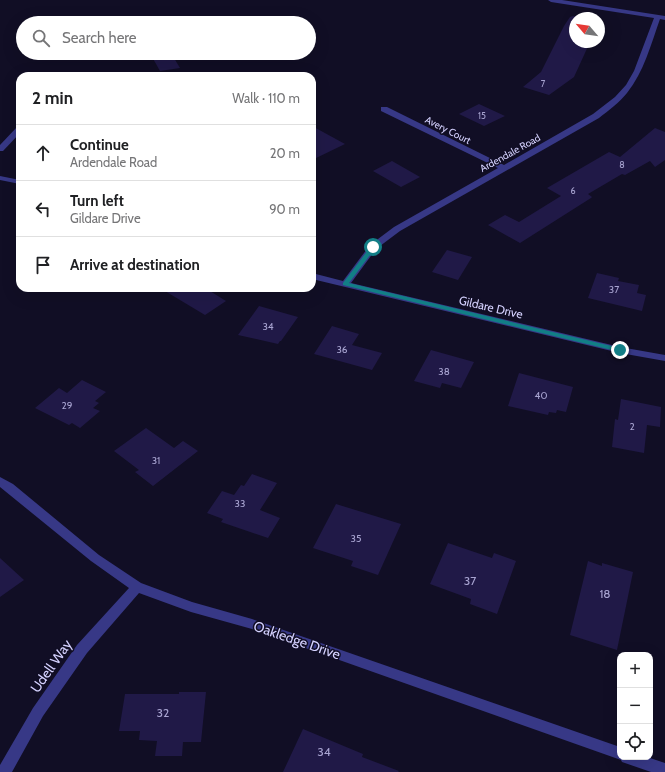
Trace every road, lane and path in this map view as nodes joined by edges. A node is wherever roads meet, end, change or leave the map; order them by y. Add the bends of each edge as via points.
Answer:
1 (550, 0) edge
2 (662, 18) edge
3 (384, 109) dead end
4 (16, 133) edge
5 (0, 149) edge
6 (503, 168) junction
7 (0, 178) edge
8 (16, 181) edge
9 (316, 277) edge
10 (345, 284) junction
11 (665, 358) edge
12 (0, 481) edge
13 (137, 587) junction
14 (617, 753) edge
15 (636, 760) edge
16 (665, 770) edge
17 (4, 772) edge

1 - 2 street
2 - 6 street, Ardendale Road via 629,86 616,101 596,116
3 - 6 street, Avery Court
4 - 5 street
6 - 10 street, Ardendale Road via 397,229 373,247
7 - 8 street
9 - 10 street, Gildare Drive
10 - 11 street, Gildare Drive via 620,350
12 - 13 street, Oakledge Drive via 94,558
13 - 14 street, Oakledge Drive via 191,607 252,624
13 - 17 street, Udell Way via 82,649 38,712
15 - 16 street

